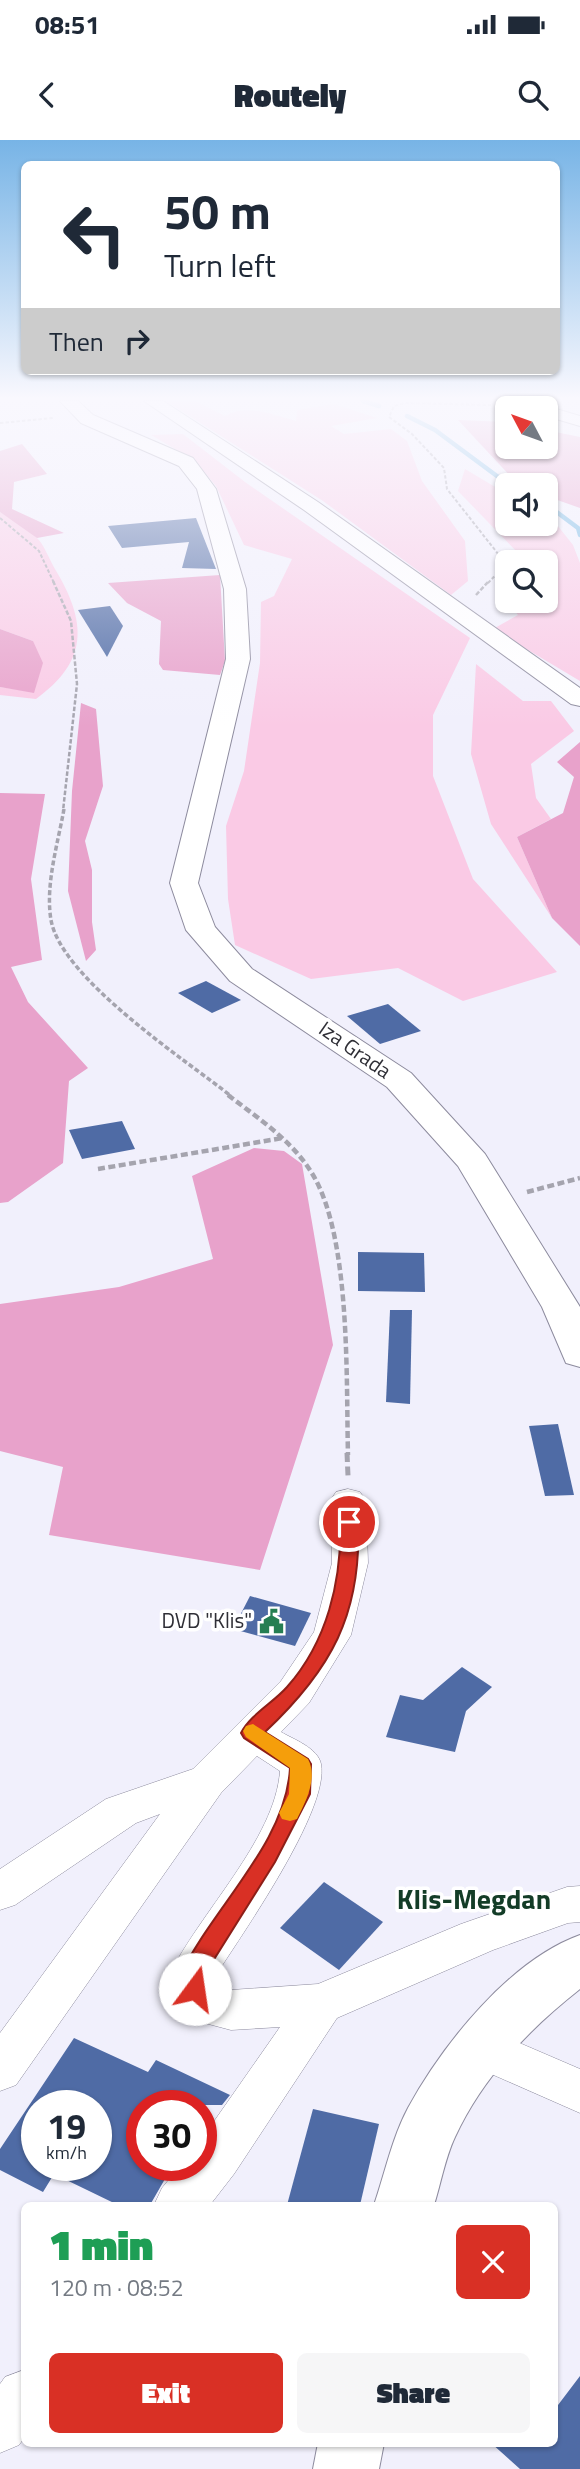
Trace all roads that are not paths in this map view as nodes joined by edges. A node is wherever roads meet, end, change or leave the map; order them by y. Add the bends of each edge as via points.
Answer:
1 (212, 510) edge
2 (316, 510) edge
3 (580, 699) edge
4 (580, 1354) edge
5 (348, 1501) road end
6 (251, 1733) junction
7 (207, 1781) junction
8 (0, 1892) edge
9 (580, 1904) edge
10 (580, 1958) edge
11 (321, 2004) junction
12 (480, 2047) junction
13 (0, 2070) edge
14 (580, 2092) edge
15 (181, 2202) edge
16 (405, 2202) edge
17 (21, 2400) edge
18 (0, 2426) edge
19 (350, 2447) edge
20 (346, 2469) edge

1 - 4 main road, Iza Grada via 235,589 238,659 184,883 201,930 241,975 399,1080 473,1161 561,1307
2 - 3 main road
5 - 6 street via 351,1563 332,1635 295,1692
6 - 7 street
6 - 11 street via 301,1764 299,1794 268,1855 191,1976 198,2003 220,2008
7 - 8 street via 121,1811
7 - 13 street
9 - 11 street via 477,1937
10 - 12 main road via 530,1996
11 - 15 street via 217,2158
12 - 14 street
12 - 16 main road via 429,2127
17 - 18 street
19 - 20 main road

